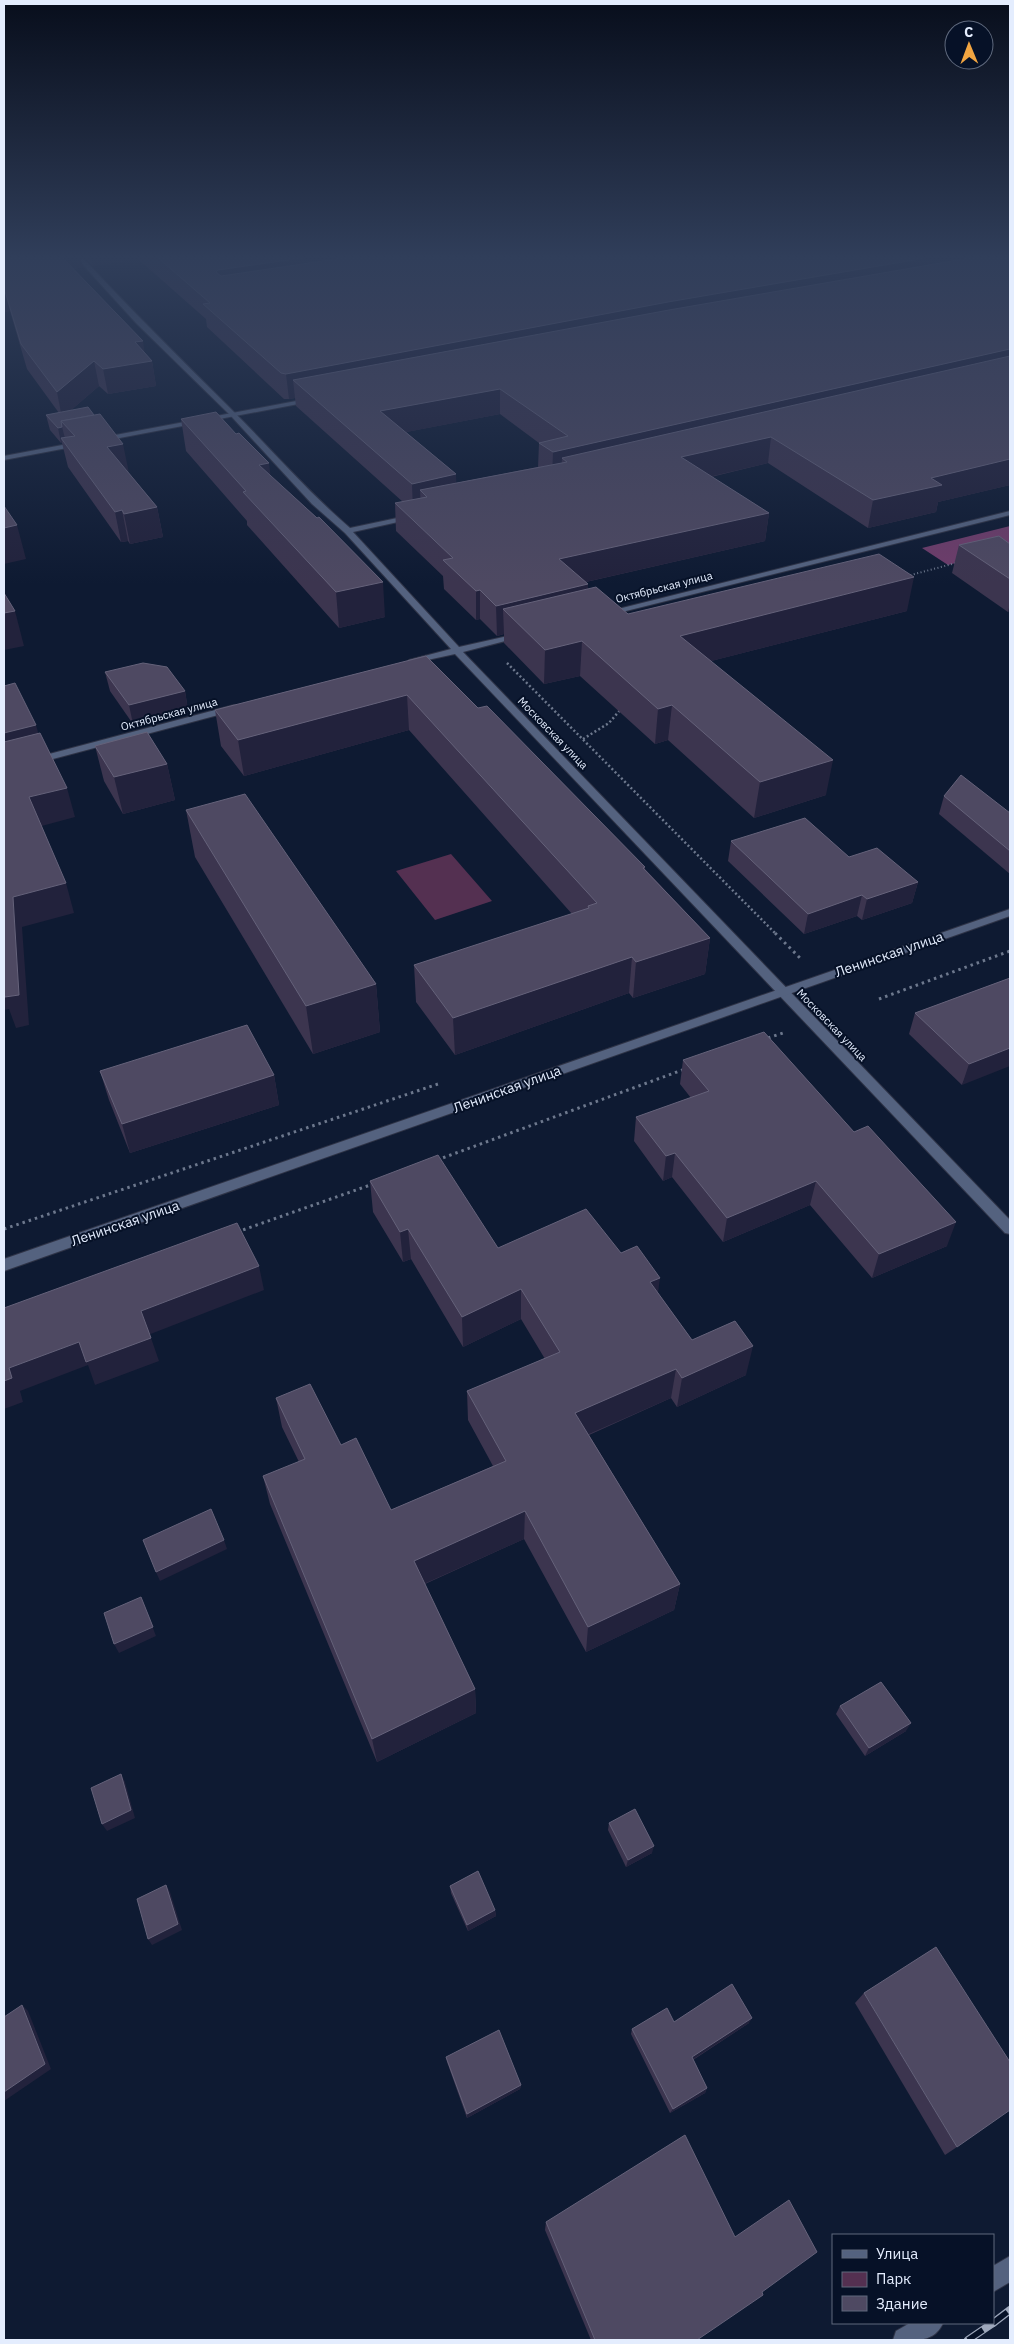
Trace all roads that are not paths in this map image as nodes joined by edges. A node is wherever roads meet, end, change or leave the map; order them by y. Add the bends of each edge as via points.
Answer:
1 (181, 364) edge
2 (320, 398) edge
3 (233, 415) junction
4 (4, 458) edge
5 (1010, 513) edge
6 (421, 514) edge
7 (348, 531) junction
8 (593, 616) edge
9 (535, 631) edge
10 (456, 650) junction
11 (406, 664) edge
12 (243, 706) edge
13 (4, 769) edge
14 (1010, 912) edge
15 (782, 992) junction
16 (1010, 1229) edge
17 (4, 1265) edge
18 (1010, 2268) edge
19 (994, 2279) edge
20 (929, 2324) edge
21 (905, 2340) edge

1 - 3 street, Московская улица
2 - 3 street
3 - 4 street
3 - 7 street, Московская улица via 315,502
5 - 8 street, Октябрьская улица
6 - 7 street
7 - 10 street, Московская улица
9 - 10 street
10 - 11 street
10 - 15 street, Московская улица
12 - 13 street, Октябрьская улица
14 - 15 street, Ленинская улица
15 - 16 street, Московская улица
15 - 17 street, Ленинская улица
18 - 19 street
20 - 21 street

